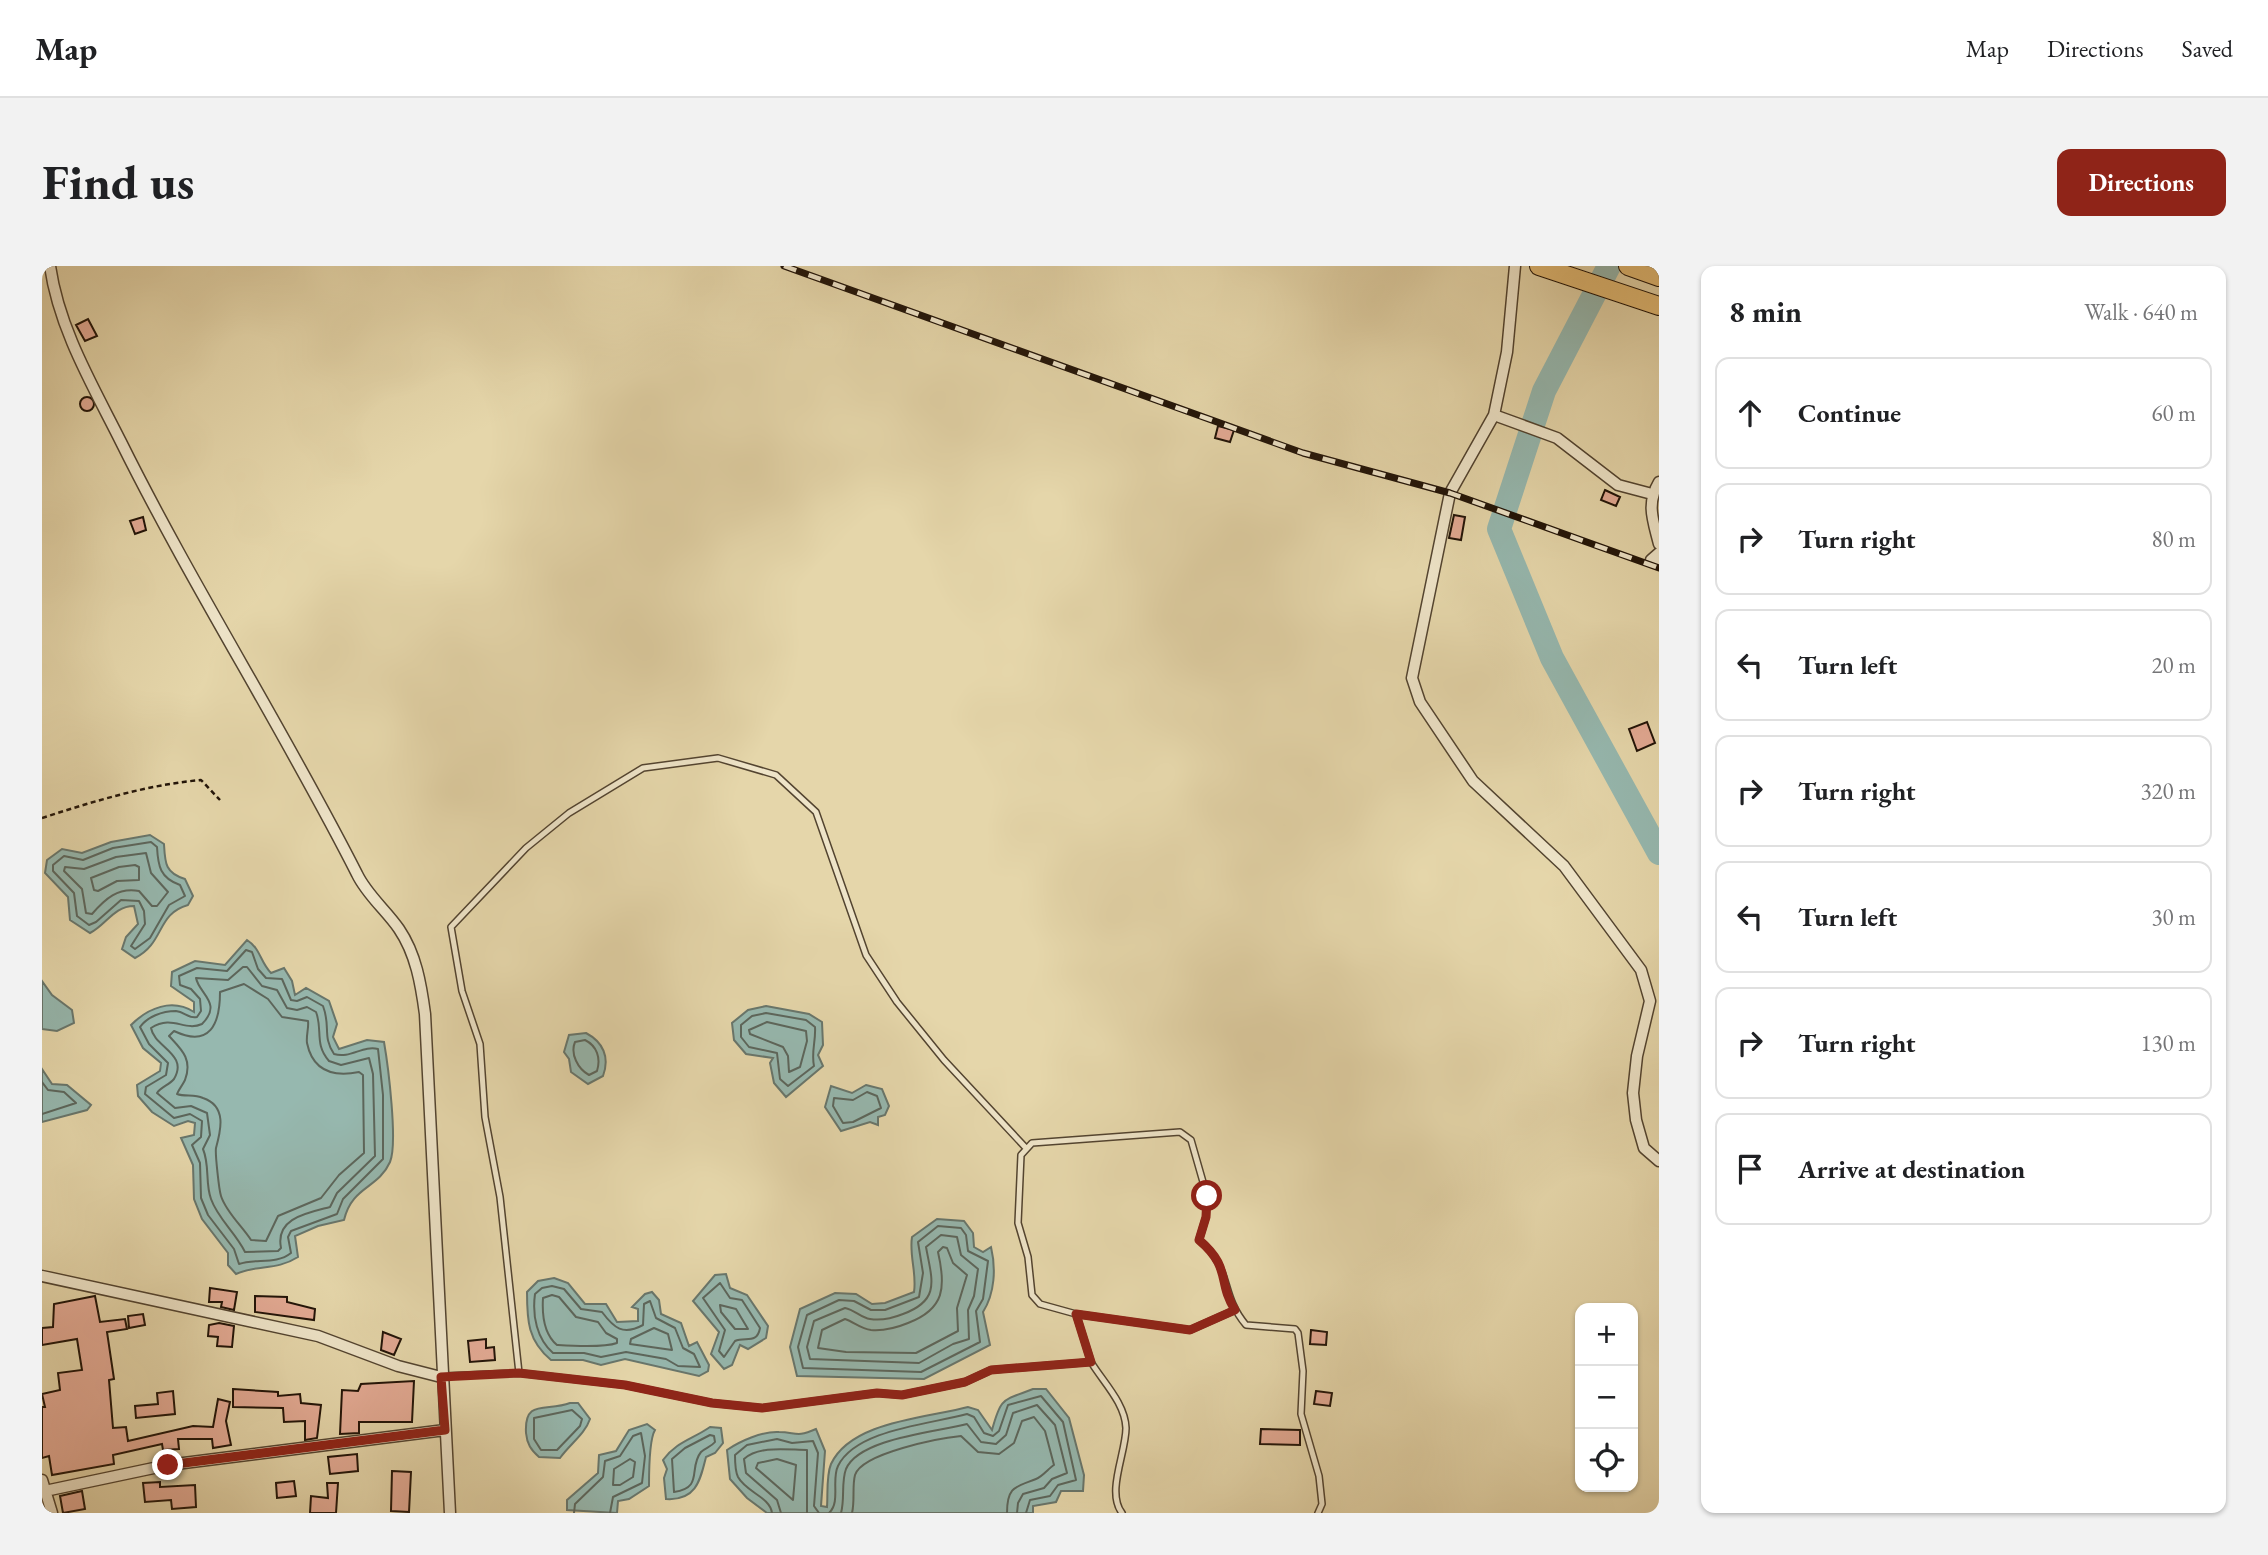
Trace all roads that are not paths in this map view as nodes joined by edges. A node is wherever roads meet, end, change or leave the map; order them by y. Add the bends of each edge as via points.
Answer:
1 (50, 266) edge
2 (1515, 266) edge
3 (1542, 267) edge
4 (1659, 306) edge
5 (1494, 415) junction
6 (1659, 482) edge
7 (1652, 494) junction
8 (1659, 544) edge
9 (1659, 553) edge
10 (1659, 564) edge
11 (1025, 1147) junction
12 (1659, 1161) edge
13 (42, 1276) edge
14 (1235, 1310) junction
15 (1076, 1314) junction
16 (1091, 1362) junction
17 (519, 1373) junction
18 (441, 1377) junction
19 (445, 1430) junction
20 (43, 1486) edge
21 (52, 1513) edge
22 (450, 1513) edge
23 (1122, 1513) edge
24 (1318, 1513) edge

1 - 18 street via 62,316 161,523 317,795 363,886 399,929 410,950 425,1014
2 - 5 street via 1507,352
3 - 4 main road
5 - 7 street via 1557,438 1618,485
5 - 12 street via 1450,493 1412,678 1420,702 1473,781 1564,866 1641,970 1650,1001 1633,1093 1644,1148
6 - 7 street
7 - 8 street via 1650,507
9 - 10 street via 1651,560
11 - 14 lane via 1180,1132 1187,1135 1207,1196 1199,1240 1219,1260
11 - 15 lane via 1018,1223 1032,1294 1040,1304
11 - 17 lane via 944,1060 866,954 816,812 776,775 718,758 643,768 569,813 526,848 451,927 462,991 480,1044 485,1117 500,1197
13 - 18 street via 318,1336
14 - 15 lane via 1190,1330
14 - 24 lane via 1246,1325 1295,1329 1298,1334 1303,1371 1301,1414 1319,1476 1322,1504
15 - 16 lane
16 - 17 lane via 991,1370 965,1382 902,1395 877,1393 762,1408
16 - 23 lane via 1117,1401 1126,1427 1116,1501
17 - 18 lane
18 - 19 street
19 - 20 street via 168,1465
19 - 22 street
20 - 21 street

